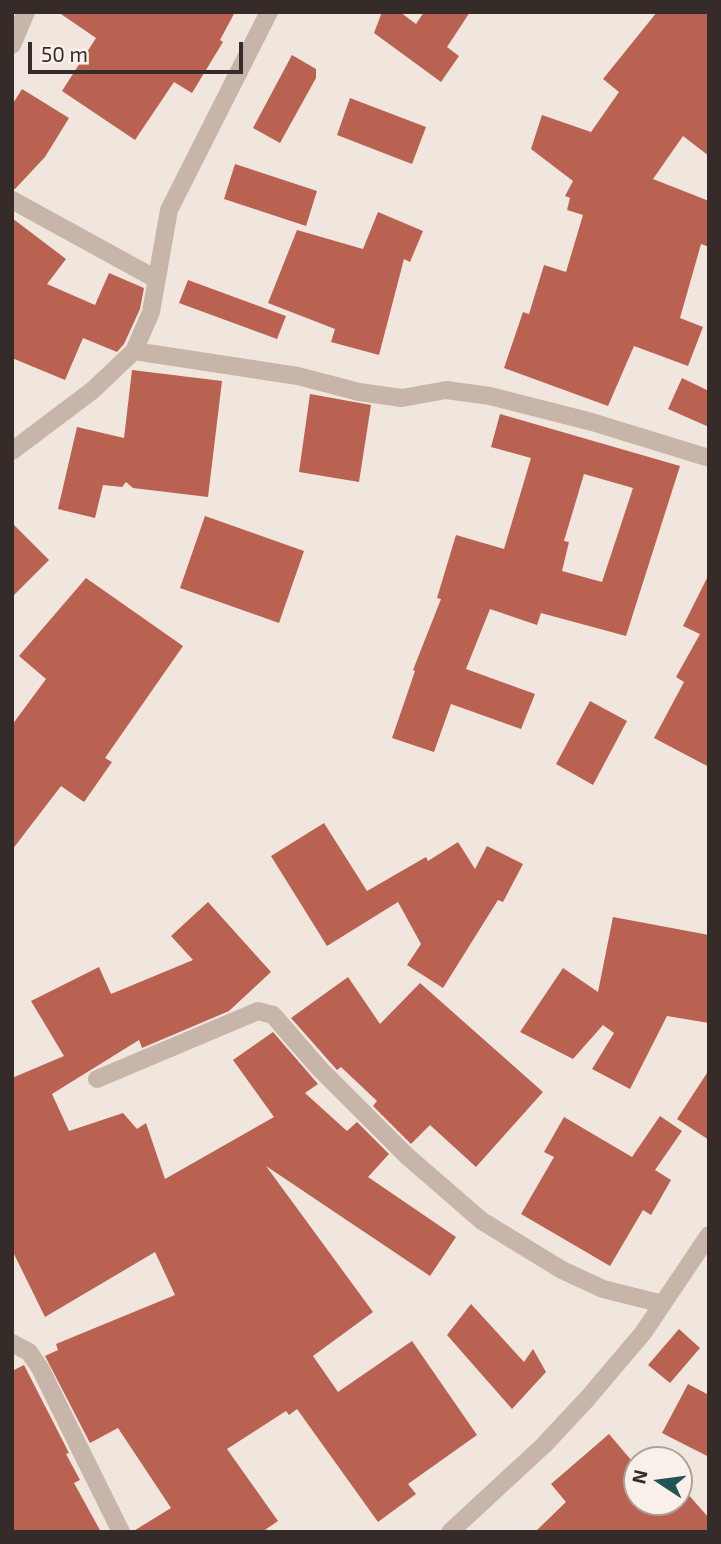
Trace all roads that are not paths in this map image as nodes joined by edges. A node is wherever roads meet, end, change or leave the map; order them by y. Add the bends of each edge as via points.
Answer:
1 (26, 12) edge
2 (269, 12) edge
3 (12, 44) edge
4 (12, 200) edge
5 (156, 279) junction
6 (134, 351) junction
7 (12, 451) edge
8 (709, 458) edge
9 (97, 1079) dead end
10 (709, 1234) edge
11 (663, 1304) junction
12 (12, 1343) edge
13 (121, 1532) edge
14 (450, 1532) edge

1 - 3 street
2 - 5 street via 169,210
4 - 5 street
5 - 6 street via 151,312
6 - 7 street via 93,390
6 - 8 street via 298,376 402,398 446,390 490,396
9 - 11 street via 258,1012 273,1015 318,1068 397,1146 482,1221 562,1270 603,1289
10 - 11 street
11 - 14 street via 544,1445
12 - 13 street via 29,1352 40,1368

